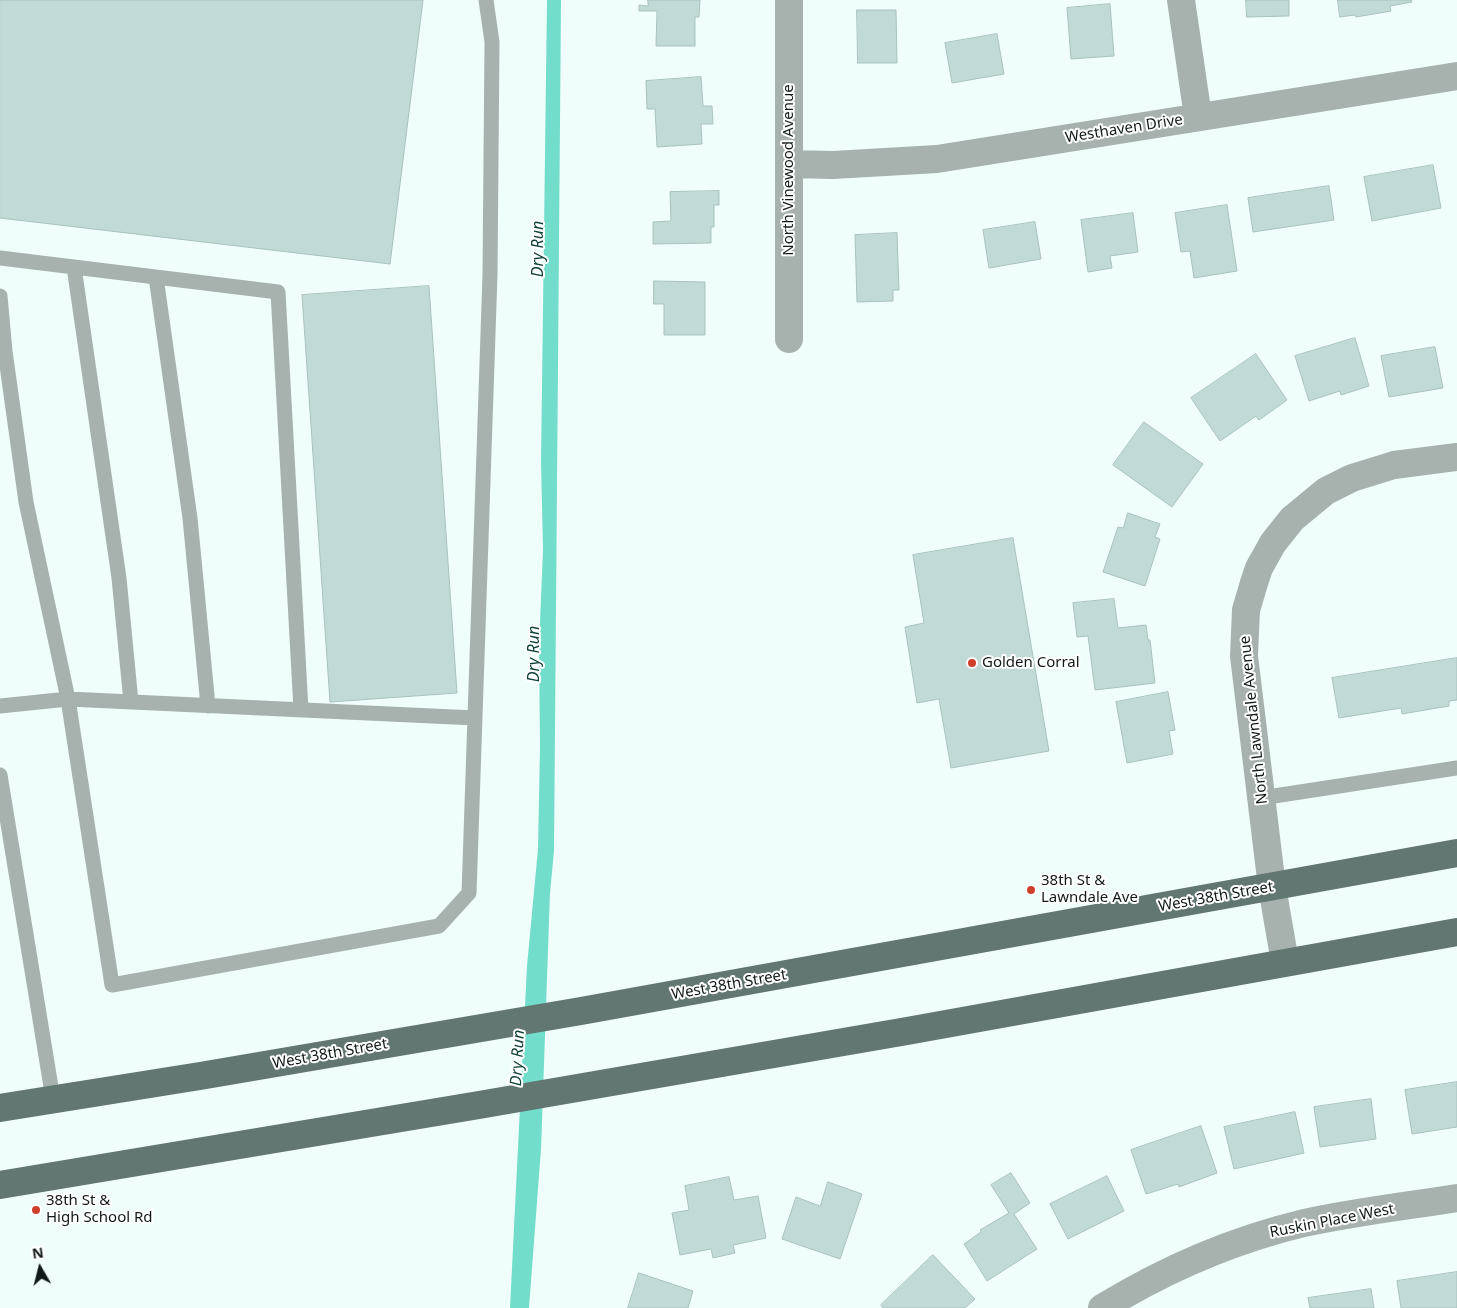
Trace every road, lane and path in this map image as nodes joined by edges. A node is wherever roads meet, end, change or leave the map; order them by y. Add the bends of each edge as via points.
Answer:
1 (486, 0) edge
2 (789, 0) edge
3 (1181, 0) edge
4 (1457, 76) edge
5 (1198, 117) junction
6 (789, 164) junction
7 (0, 258) edge
8 (74, 267) junction
9 (156, 277) junction
10 (0, 296) edge
11 (789, 339) dead end
12 (1457, 457) edge
13 (68, 699) junction
14 (131, 702) junction
15 (0, 706) edge
16 (208, 706) junction
17 (301, 710) junction
18 (475, 718) junction
19 (1457, 768) edge
20 (0, 775) edge
21 (1261, 798) junction
22 (1457, 853) edge
23 (1272, 887) junction
24 (1457, 932) edge
25 (1285, 962) junction
26 (53, 1099) junction
27 (0, 1108) edge
28 (0, 1185) edge
29 (1457, 1198) edge
30 (1102, 1308) edge

1 - 18 lane via 492,42 490,275
2 - 6 street, North Vinewood Avenue
3 - 5 street
4 - 5 street, Westhaven Drive
5 - 6 street, Westhaven Drive via 937,159 842,165
6 - 11 street, North Vinewood Avenue
7 - 8 lane
8 - 9 lane
8 - 14 lane via 118,578
9 - 16 lane via 190,518
9 - 17 lane via 278,292
10 - 13 lane via 26,502
12 - 21 street, North Lawndale Avenue via 1394,465 1326,490 1292,519 1266,555 1246,610 1244,642
13 - 14 lane
13 - 15 lane
13 - 18 lane via 112,985 440,926 469,893
14 - 16 lane
16 - 17 lane
17 - 18 lane
19 - 21 lane
20 - 26 lane
21 - 23 street, North Lawndale Avenue
22 - 23 main road, West 38th Street
23 - 25 street, North Lawndale Avenue
23 - 26 main road, West 38th Street via 581,1011
24 - 25 main road
25 - 28 main road via 479,1106
26 - 27 main road, West 38th Street
29 - 30 street, Ruskin Place West via 1336,1217 1266,1233 1196,1260

